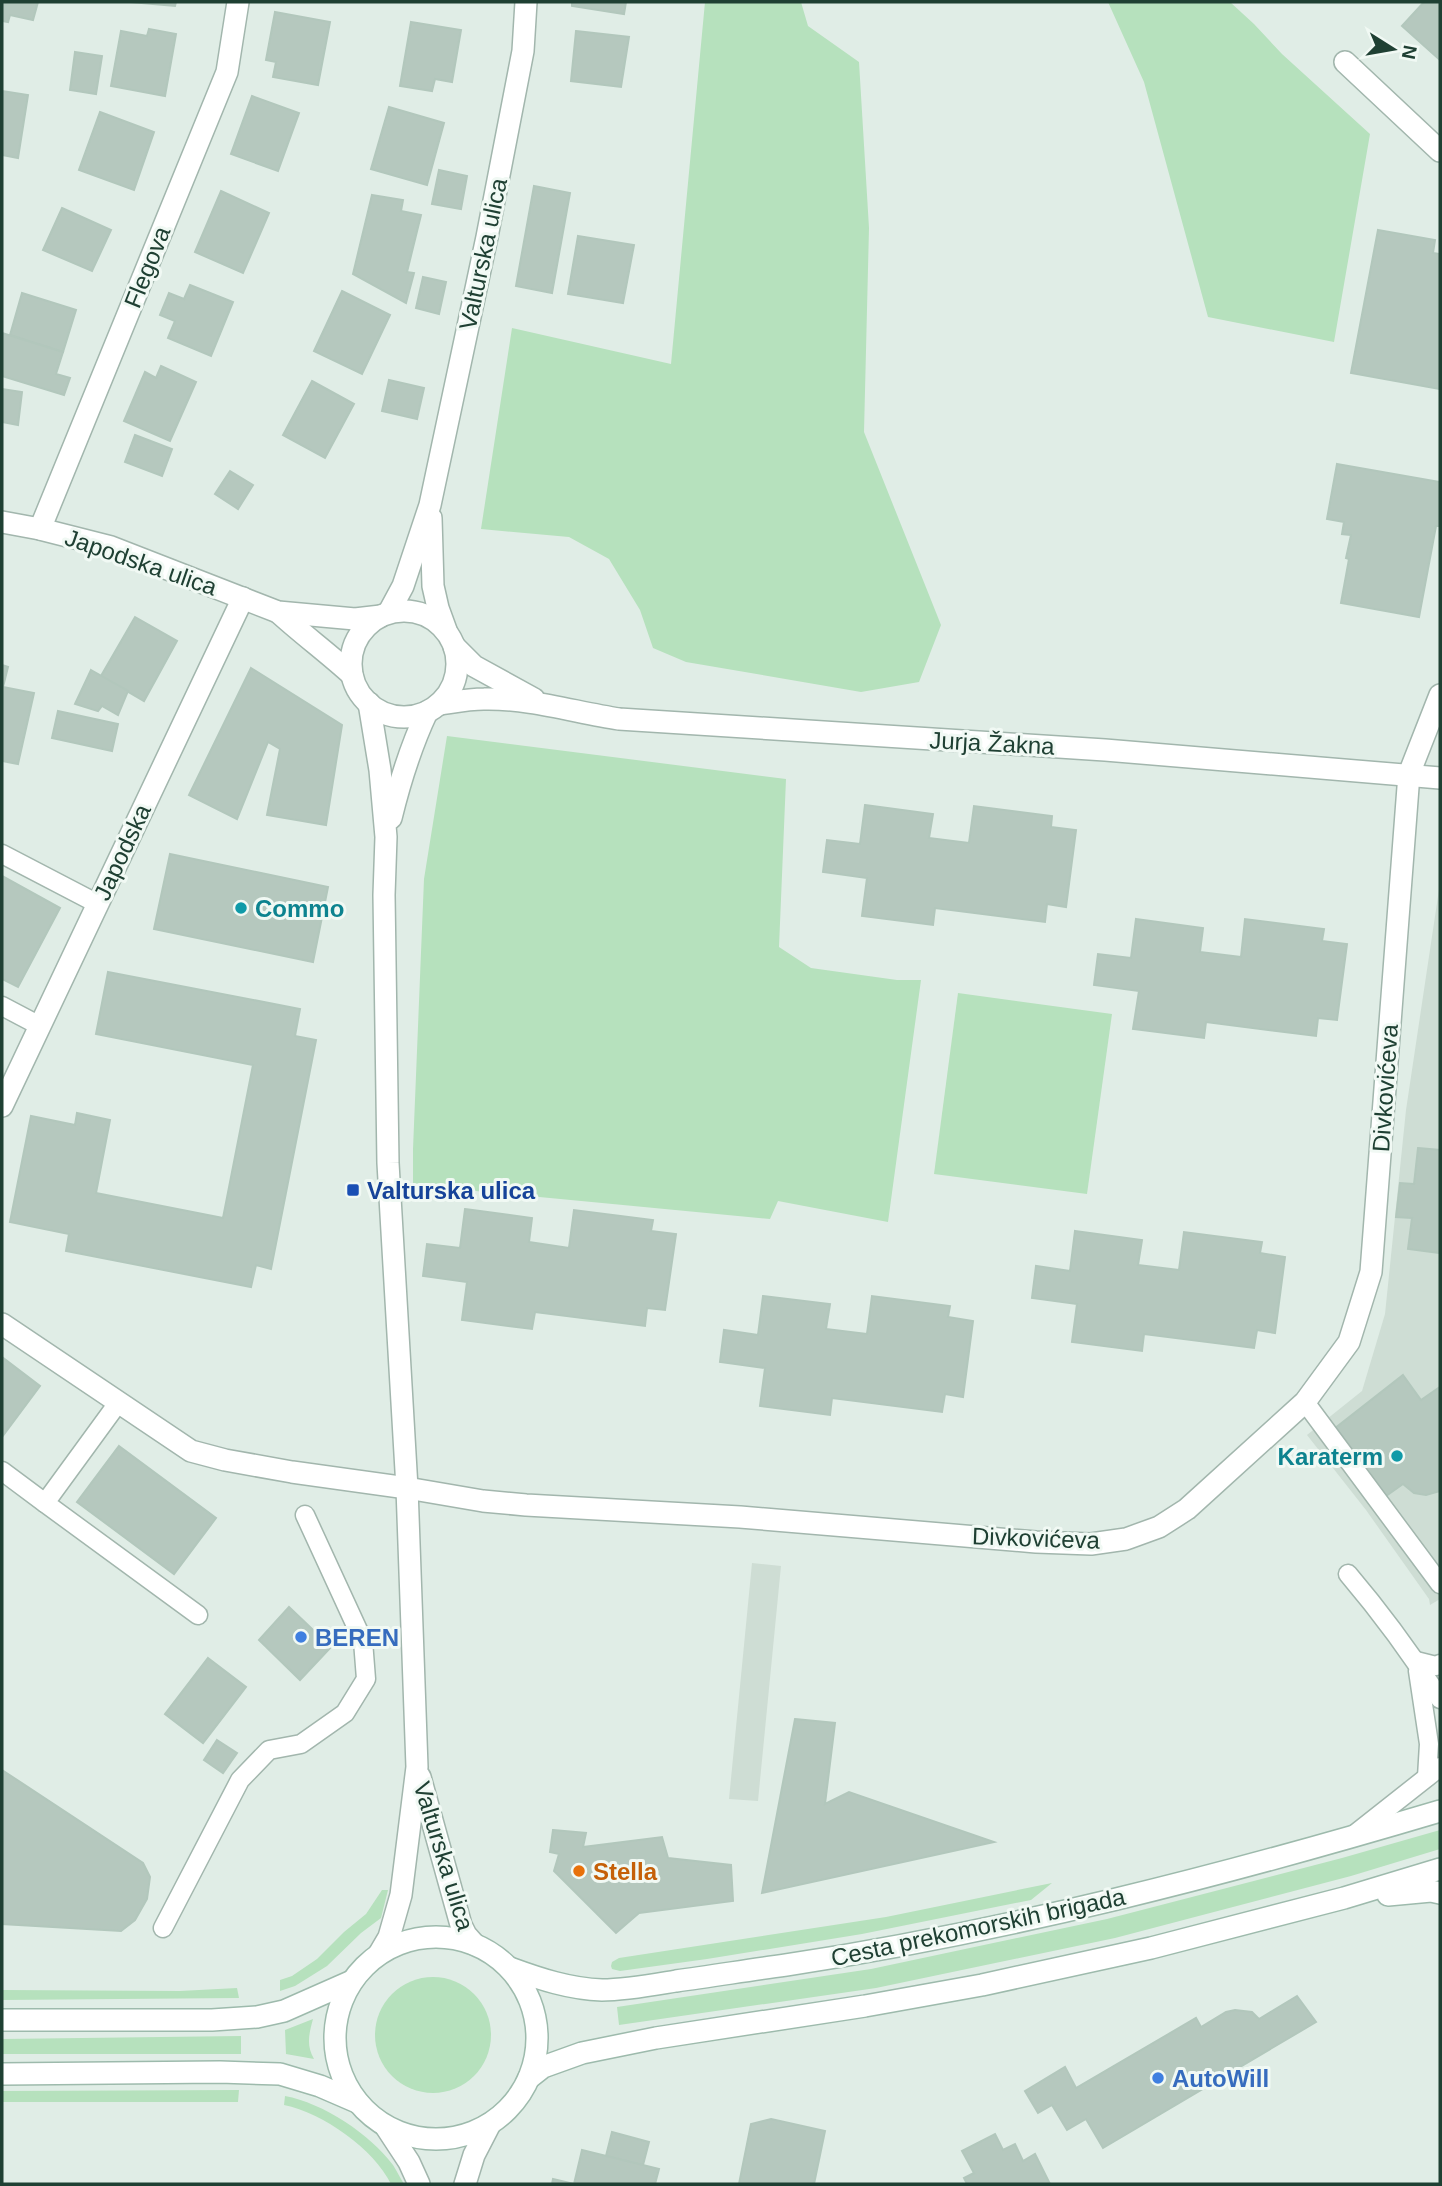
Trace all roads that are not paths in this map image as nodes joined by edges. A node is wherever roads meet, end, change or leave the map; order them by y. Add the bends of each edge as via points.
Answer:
1 (238, 2) edge
2 (526, 2) edge
3 (1345, 62) dead end
4 (1440, 151) edge
5 (430, 505) junction
6 (2, 522) edge
7 (40, 528) junction
8 (243, 598) junction
9 (278, 612) junction
10 (385, 614) junction
11 (451, 639) junction
12 (352, 675) junction
13 (1440, 695) edge
14 (369, 703) junction
15 (545, 705) junction
16 (434, 708) junction
17 (1409, 774) junction
18 (1440, 778) edge
19 (386, 837) junction
20 (2, 854) edge
21 (98, 904) junction
22 (2, 1006) edge
23 (40, 1026) junction
24 (3, 1099) edge
25 (2, 1324) edge
26 (1305, 1402) junction
27 (118, 1403) junction
28 (2, 1471) edge
29 (407, 1488) junction
30 (45, 1503) junction
31 (305, 1516) dead end
32 (1348, 1574) dead end
33 (1440, 1584) edge
34 (198, 1615) dead end
35 (1416, 1661) junction
36 (1440, 1664) edge
37 (1440, 1699) edge
38 (417, 1767) junction
39 (1434, 1772) edge
40 (1440, 1811) edge
41 (1349, 1838) junction
42 (1440, 1869) edge
43 (1440, 1893) edge
44 (1344, 1898) junction
45 (163, 1928) dead end
46 (474, 1944) junction
47 (379, 1954) junction
48 (510, 1969) junction
49 (352, 1981) junction
50 (2, 2020) edge
51 (2, 2074) edge
52 (528, 2078) junction
53 (357, 2102) junction
54 (490, 2124) junction
55 (387, 2127) junction
56 (419, 2184) edge
57 (466, 2184) edge

1 - 7 street, Flegova via 227,72
2 - 5 street, Valturska ulica via 520,64 487,237
3 - 4 street
5 - 10 street, Valturska ulica via 403,586
5 - 11 street, Valturska ulica via 433,586
6 - 7 street, Japodska ulica
7 - 8 street, Japodska ulica via 111,547
8 - 9 street, Japodska ulica
8 - 21 street, Japodska
9 - 10 street, Japodska ulica via 355,619
9 - 12 street, Japodska ulica
10 - 11 street via 421,613
10 - 12 street via 366,626 356,641
11 - 15 street, Jurja Žakna via 474,666
11 - 16 street via 456,677
12 - 14 street
13 - 17 street, Divkovićeva
14 - 16 street via 397,717 412,717
14 - 19 street, Valturska ulica
15 - 16 street, Jurja Žakna via 485,699
15 - 17 street, Jurja Žakna via 619,719
16 - 19 street, Valturska ulica via 414,739
17 - 18 street, Jurja Žakna
17 - 26 street, Divkovićeva via 1371,1272 1349,1342
19 - 29 street, Valturska ulica via 387,1163
20 - 21 lane
21 - 23 street, Japodska
22 - 23 lane
23 - 24 street, Japodska
25 - 27 street, Divkovićeva
26 - 29 street, Divkovićeva via 1178,1515 1126,1539 1091,1544 526,1505
26 - 33 lane
27 - 29 street, Divkovićeva via 191,1451 292,1472
27 - 30 lane
28 - 30 lane
29 - 38 street, Valturska ulica
30 - 34 lane
31 - 45 lane via 363,1641 366,1679 345,1713 300,1744 269,1750 240,1780
32 - 35 lane
35 - 36 lane
35 - 37 lane
35 - 39 lane
38 - 46 street, Valturska ulica via 461,1925
38 - 47 street, Valturska ulica via 401,1895
39 - 41 lane
40 - 41 street, Cesta prekomorskih brigada
41 - 48 street, Cesta prekomorskih brigada via 1086,1906 867,1952 603,1990 569,1986
42 - 44 street
43 - 44 street
44 - 52 street via 982,1986 582,2053 543,2067
46 - 47 street via 455,1938 417,1938
46 - 48 street
47 - 49 street
48 - 52 street via 525,1989 536,2026 537,2045
49 - 50 street via 284,2011 257,2017
49 - 53 street via 338,2012 335,2050 339,2069
51 - 53 street via 280,2074
52 - 54 street via 517,2098
53 - 55 street
54 - 55 street via 442,2139 413,2137
54 - 57 street
55 - 56 street

